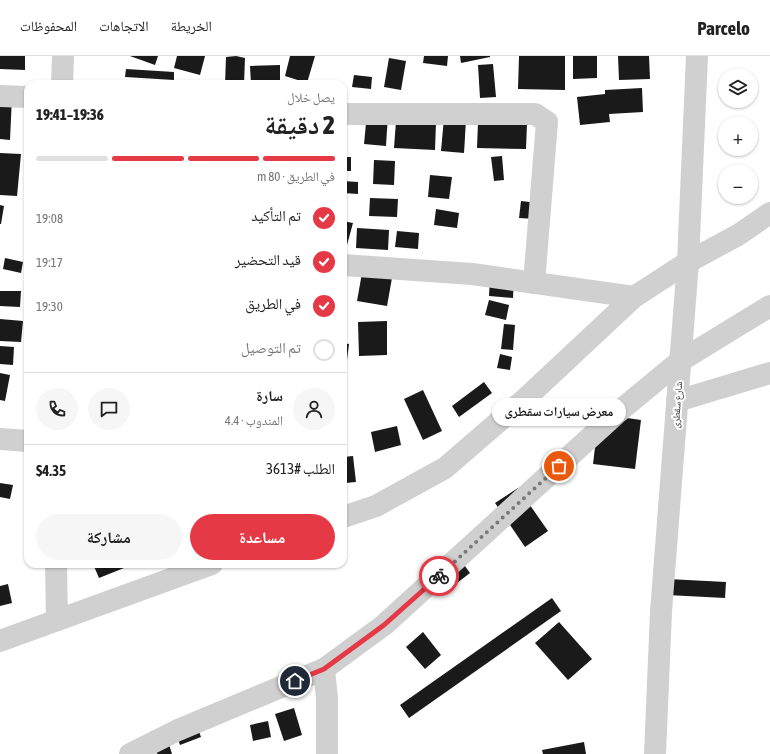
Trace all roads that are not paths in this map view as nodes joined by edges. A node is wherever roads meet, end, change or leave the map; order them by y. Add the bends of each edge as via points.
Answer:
1 (63, 56) edge
2 (697, 56) edge
3 (62, 80) edge
4 (0, 96) edge
5 (24, 97) edge
6 (347, 114) edge
7 (770, 213) edge
8 (688, 262) junction
9 (347, 265) edge
10 (534, 283) junction
11 (634, 296) junction
12 (770, 306) edge
13 (680, 361) junction
14 (770, 373) edge
15 (677, 401) junction
16 (0, 439) edge
17 (24, 440) edge
18 (347, 516) edge
19 (56, 568) edge
20 (201, 568) edge
21 (57, 620) junction
22 (0, 641) edge
23 (324, 669) junction
24 (130, 754) edge
25 (327, 754) edge
26 (655, 754) edge

1 - 3 street
2 - 8 street, شارع سقطرى
4 - 5 street
6 - 10 street via 535,114 547,122
7 - 8 street via 738,235
8 - 11 street
8 - 13 street, شارع سقطرى
9 - 10 street via 472,274
10 - 11 street
11 - 18 street via 526,398 445,468 376,506
12 - 13 street
13 - 15 street, شارع سقطرى
13 - 23 street via 617,413 384,625
14 - 15 street
15 - 26 street, شارع سقطرى via 661,612
16 - 17 street
19 - 21 street
20 - 21 street
21 - 22 street
23 - 24 street via 178,730
23 - 25 street

